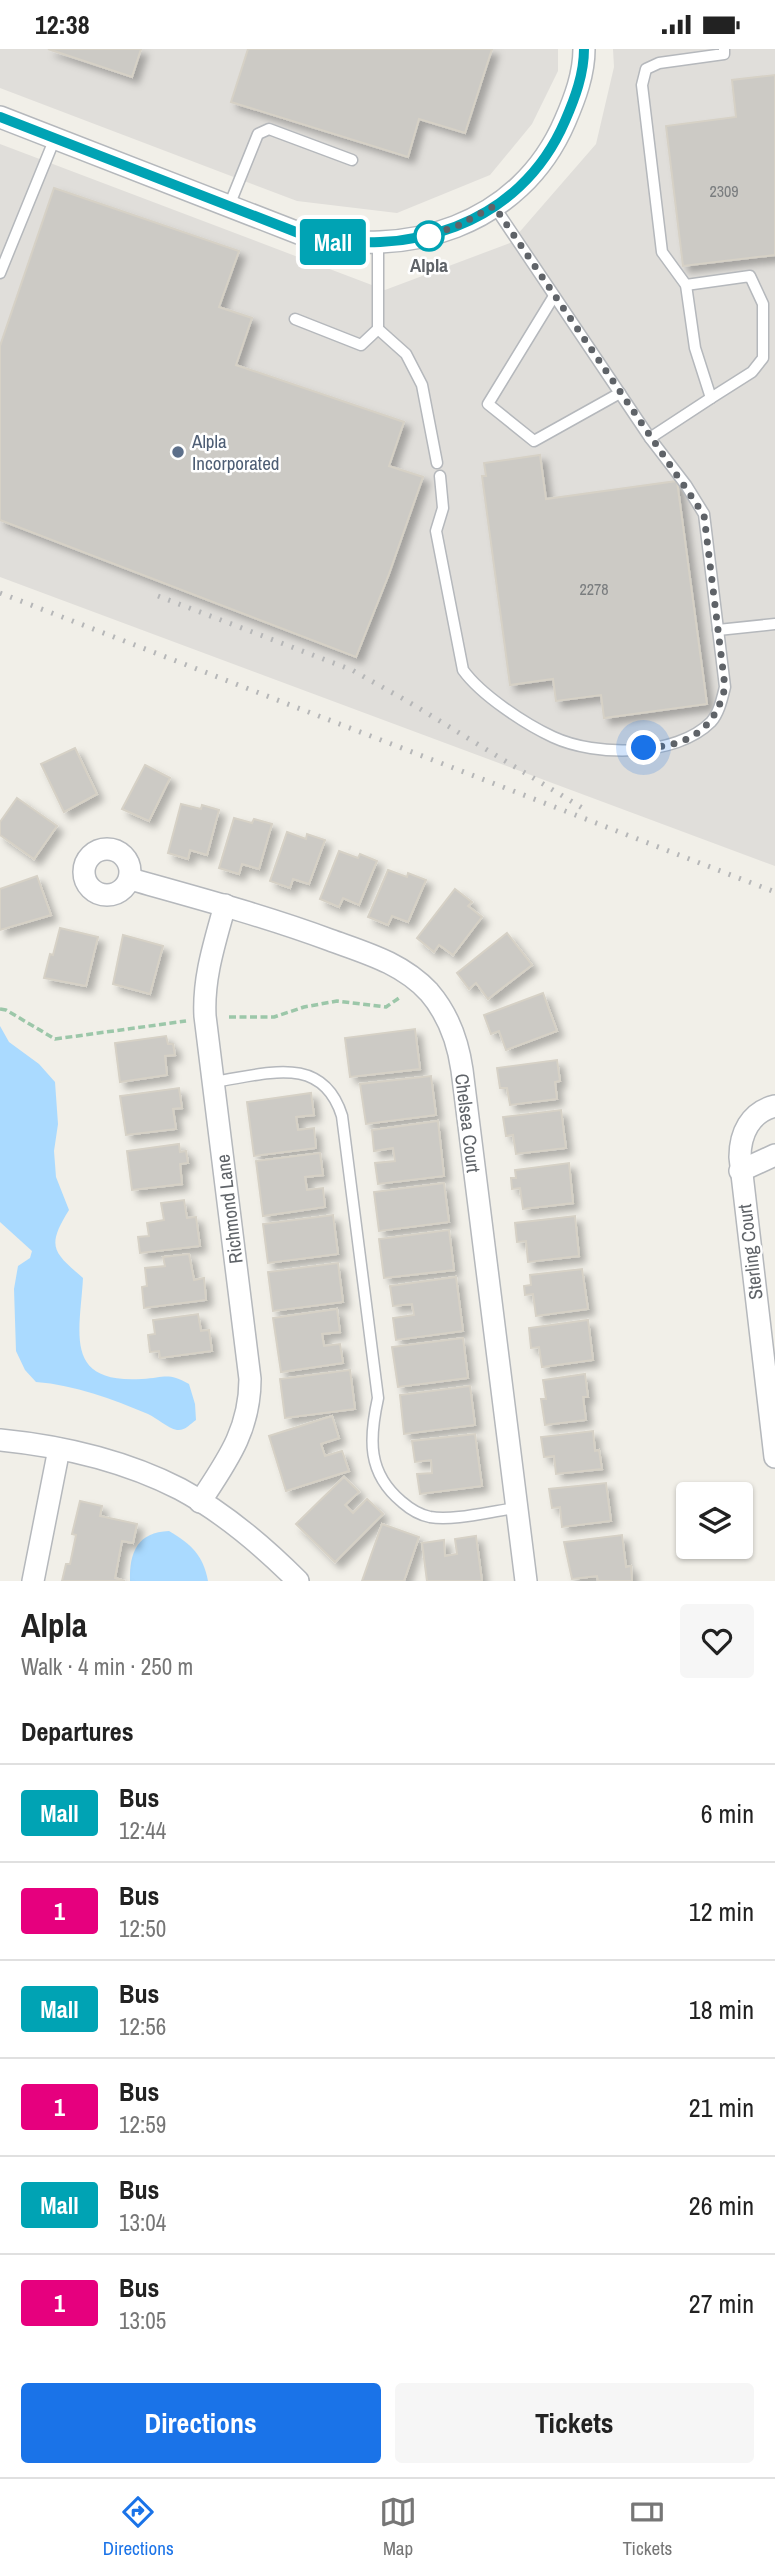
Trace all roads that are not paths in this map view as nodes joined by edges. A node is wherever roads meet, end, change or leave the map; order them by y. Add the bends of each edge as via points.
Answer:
1 (584, 49) edge
2 (724, 49) edge
3 (0, 117) edge
4 (55, 138) junction
5 (352, 160) dead end
6 (229, 206) junction
7 (494, 206) junction
8 (377, 244) junction
9 (0, 274) edge
10 (686, 285) junction
11 (554, 296) junction
12 (295, 319) dead end
13 (378, 329) junction
14 (620, 393) junction
15 (711, 398) junction
16 (650, 438) junction
17 (437, 463) dead end
18 (440, 476) dead end
19 (775, 624) edge
20 (718, 630) junction
21 (130, 879) dead end
22 (225, 905) junction
23 (213, 1081) junction
24 (775, 1106) edge
25 (775, 1155) edge
26 (740, 1171) junction
27 (0, 1440) edge
28 (59, 1449) junction
29 (775, 1457) edge
30 (200, 1502) junction
31 (517, 1508) junction
32 (33, 1581) edge
33 (298, 1581) edge
34 (526, 1581) edge

1 - 7 street via 573,102 551,149 536,169
2 - 10 lane via 724,54 659,63 646,69 642,85 662,252
3 - 4 street
4 - 6 street
4 - 9 lane
5 - 6 lane via 262,130
6 - 8 street via 331,242
7 - 8 street via 426,237
7 - 11 lane
8 - 13 lane
10 - 15 lane via 695,348
10 - 15 lane via 750,276 763,304 763,358 752,372
11 - 14 lane
11 - 14 lane via 488,404 534,441
12 - 13 lane via 361,345
13 - 17 lane via 406,354 422,385
14 - 16 lane
15 - 16 lane
16 - 20 lane via 704,515
18 - 20 lane via 443,508 436,531 463,670 516,716 554,738 623,750 683,741 712,720 721,705 725,687
19 - 20 lane
21 - 22 street, Chelsea Court
22 - 23 street, Richmond Lane via 204,991
22 - 31 street, Chelsea Court via 391,962 429,992 451,1028 460,1053
23 - 30 street, Richmond Lane via 250,1396 238,1440
23 - 31 lane via 304,1073 319,1080 338,1101 378,1398 372,1450 386,1487 413,1510 430,1517
24 - 26 street, Sterling Court via 764,1109 746,1127 740,1141
25 - 26 street
26 - 29 street, Sterling Court
27 - 28 street
28 - 30 street via 145,1474
28 - 32 street
30 - 33 street
31 - 34 street, Chelsea Court

